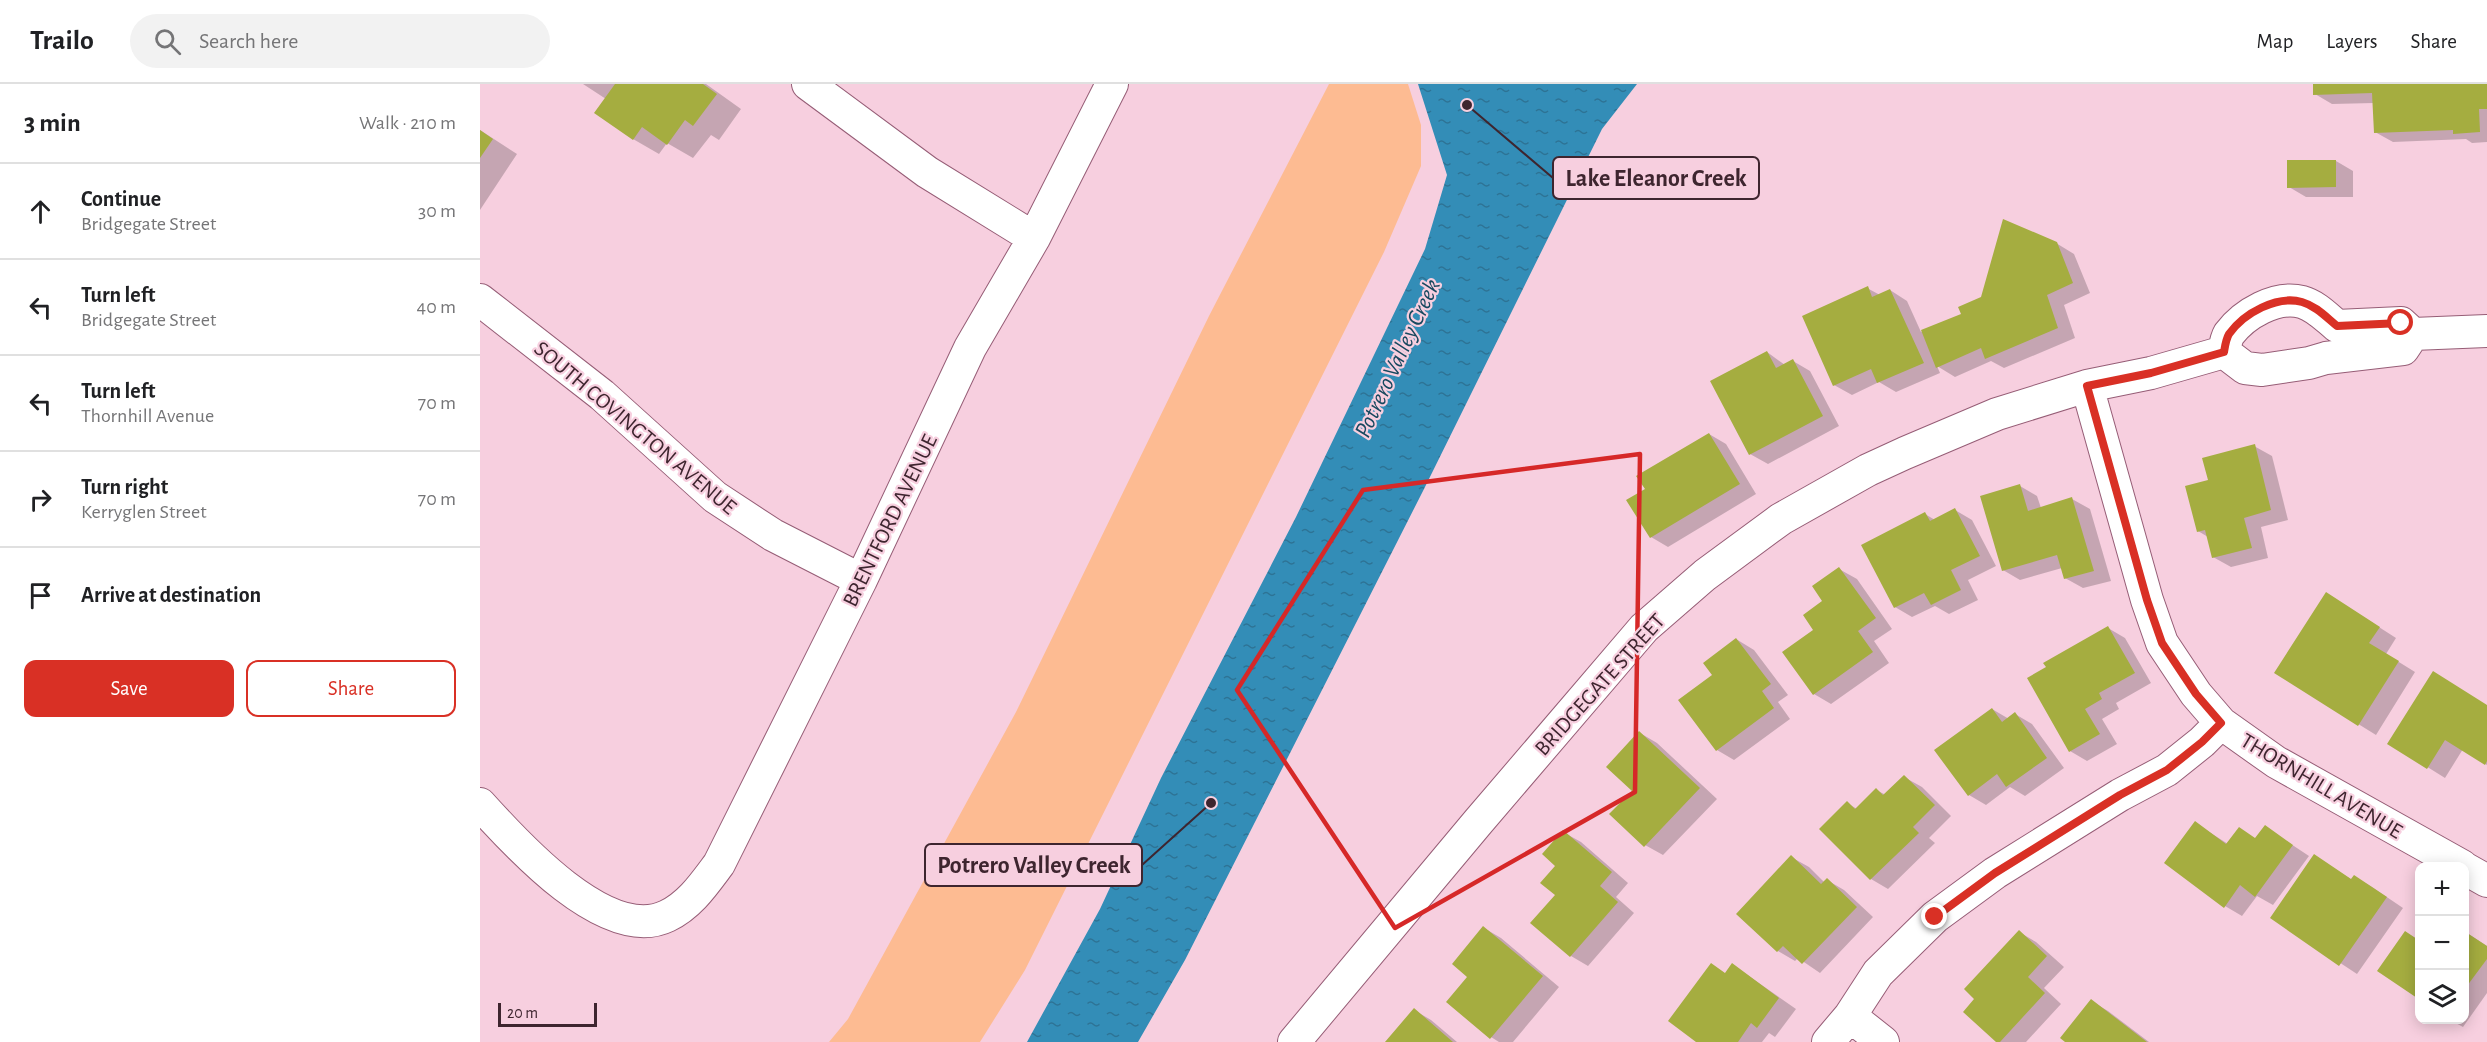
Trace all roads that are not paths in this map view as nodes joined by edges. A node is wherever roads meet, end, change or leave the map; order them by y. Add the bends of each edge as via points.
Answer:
1 (808, 84) edge
2 (1112, 84) edge
3 (1034, 238) junction
4 (480, 300) edge
5 (2337, 326) junction
6 (2487, 332) edge
7 (2413, 334) junction
8 (2224, 352) junction
9 (2326, 358) junction
10 (2087, 386) junction
11 (861, 580) junction
12 (2221, 723) junction
13 (480, 804) edge
14 (2454, 862) edge
15 (2469, 870) edge
16 (2487, 880) edge
17 (1850, 1016) junction
18 (1294, 1042) edge
19 (1828, 1042) edge
20 (1883, 1042) edge

1 - 3 street via 927,172
2 - 3 street, BRENTFORD AVENUE
3 - 11 street, BRENTFORD AVENUE via 970,348
4 - 11 street, SOUTH COVINGTON AVENUE via 602,395 715,497 773,535
5 - 7 street via 2401,323
5 - 8 street via 2316,308 2301,302 2280,301 2259,309 2240,323 2228,336
5 - 9 street via 2338,336
6 - 7 street
7 - 9 street via 2403,349
8 - 9 street via 2245,368 2262,370
8 - 10 street, BRIDGEGATE STREET
10 - 12 street, THORNHILL AVENUE via 2162,643
10 - 18 street, BRIDGEGATE STREET via 1997,414 1868,470 1781,519 1705,575 1637,637
11 - 13 street, BRENTFORD AVENUE via 719,864 699,891 667,916 635,921 602,910 557,882
12 - 14 street, THORNHILL AVENUE via 2276,762
12 - 17 street via 2167,770 2040,844 1935,917 1878,973
15 - 16 street, THORNHILL AVENUE
17 - 19 street
17 - 20 street

